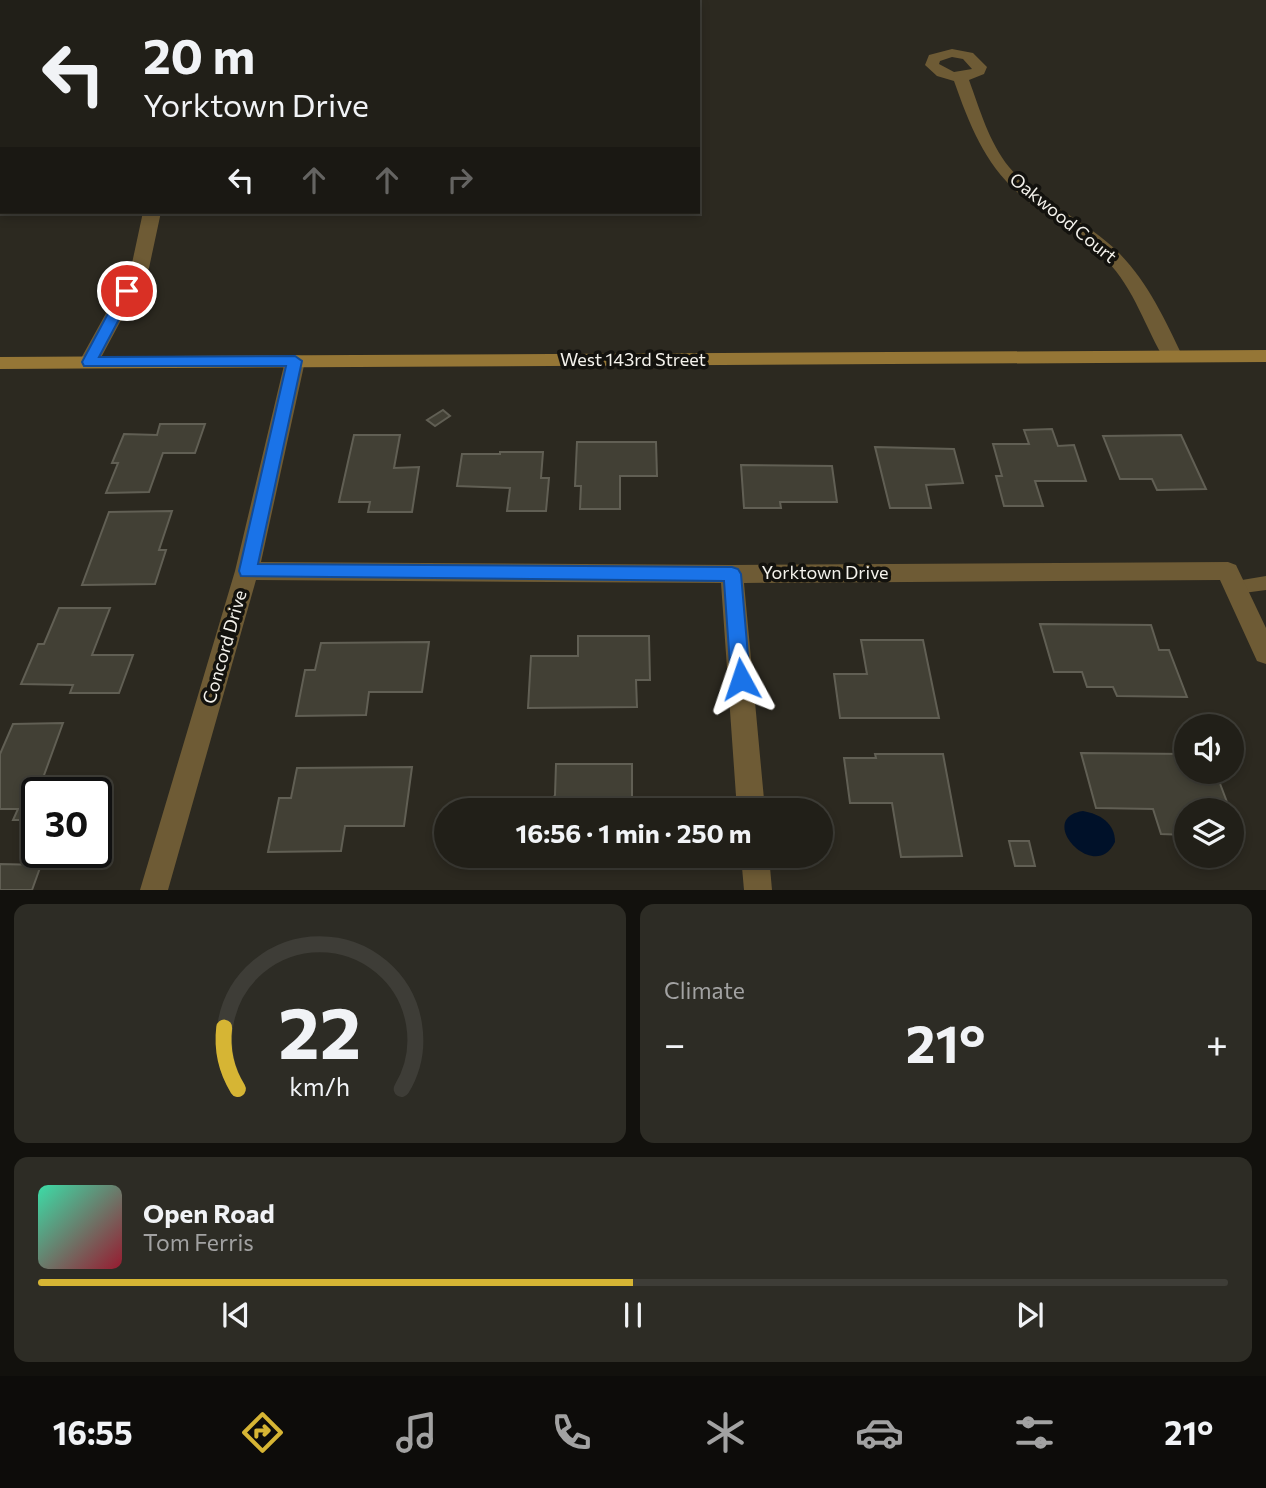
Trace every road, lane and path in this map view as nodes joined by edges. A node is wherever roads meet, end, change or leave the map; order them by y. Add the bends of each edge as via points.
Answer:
1 (960, 76) dead end
2 (152, 214) edge
3 (1266, 356) edge
4 (1173, 357) junction
5 (295, 361) junction
6 (89, 362) junction
7 (0, 363) edge
8 (247, 571) junction
9 (732, 574) junction
10 (1266, 583) edge
11 (1236, 587) junction
12 (1266, 654) edge
13 (750, 798) edge
14 (756, 868) edge
15 (154, 890) edge
16 (758, 890) edge

1 - 4 street, Oakwood Court via 994,158 1021,188 1112,255 1143,298
2 - 6 street via 140,268
3 - 4 main road, West 143rd Street
4 - 5 main road, West 143rd Street
5 - 6 main road, West 143rd Street
5 - 8 street, Concord Drive
6 - 7 main road, West 143rd Street
8 - 9 street, Yorktown Drive
8 - 15 street, Concord Drive
9 - 11 street, Yorktown Drive via 1228,571
9 - 13 street
10 - 11 lane
11 - 12 street
14 - 16 street

